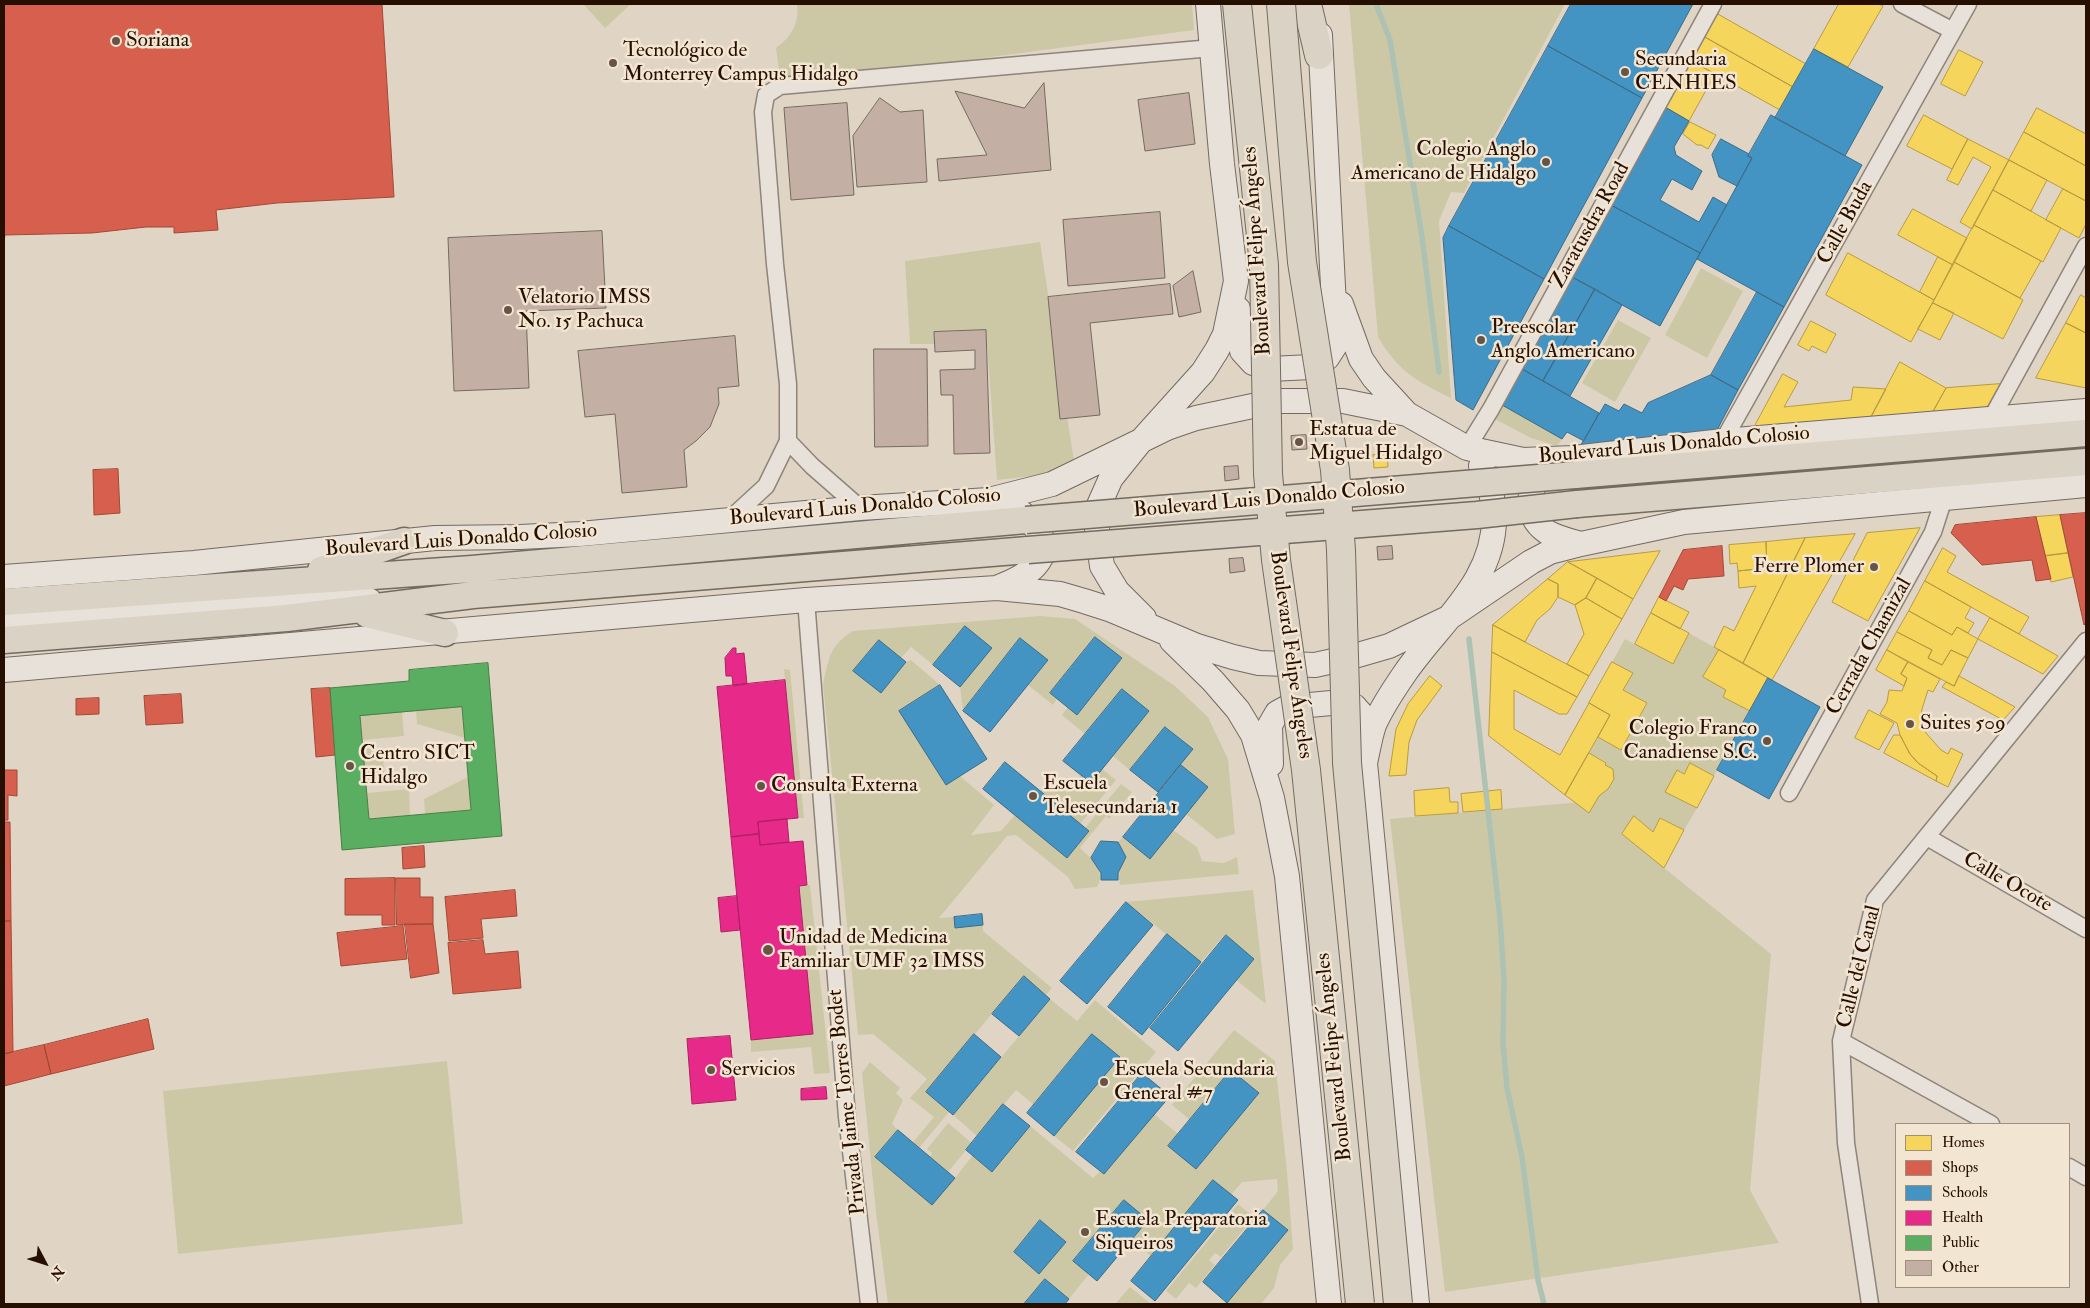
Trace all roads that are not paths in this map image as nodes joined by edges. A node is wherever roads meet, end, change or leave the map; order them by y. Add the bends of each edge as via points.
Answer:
1 (1208, 4) edge
2 (1237, 4) edge
3 (1281, 4) edge
4 (1307, 4) edge
5 (1320, 4) edge
6 (1713, 4) edge
7 (1902, 4) edge
8 (1968, 4) edge
9 (1953, 31) junction
10 (1212, 48) junction
11 (1319, 55) junction
12 (2086, 246) edge
13 (1236, 281) junction
14 (1334, 282) junction
15 (2086, 411) edge
16 (1407, 414) junction
17 (1991, 419) junction
18 (2086, 434) edge
19 (788, 441) junction
20 (1723, 441) junction
21 (1140, 442) junction
22 (1467, 448) junction
23 (1573, 458) junction
24 (2086, 462) edge
25 (2086, 485) edge
26 (1944, 498) junction
27 (989, 500) junction
28 (860, 508) junction
29 (729, 520) junction
30 (404, 541) junction
31 (1581, 544) junction
32 (4, 576) edge
33 (285, 582) junction
34 (997, 588) junction
35 (432, 600) junction
36 (806, 600) junction
37 (4, 602) edge
38 (349, 610) junction
39 (1450, 617) junction
40 (4, 623) edge
41 (1162, 632) junction
42 (445, 633) junction
43 (4, 640) edge
44 (2084, 647) edge
45 (4, 670) edge
46 (1365, 762) junction
47 (1789, 793) dead end
48 (1272, 798) junction
49 (1927, 838) junction
50 (2086, 929) edge
51 (1841, 1041) junction
52 (1989, 1123) edge
53 (2070, 1168) edge
54 (2086, 1177) edge
55 (869, 1304) edge
56 (1329, 1304) edge
57 (1360, 1304) edge
58 (1413, 1304) edge
59 (1870, 1304) edge

1 - 10 main road
2 - 57 highway, Boulevard Felipe Ángeles, bridge via 1264,265 1268,474 1276,560 1306,770
3 - 58 highway, Boulevard Felipe Ángeles, bridge via 1302,262 1335,470 1341,550 1347,763
4 - 11 highway
5 - 11 main road
6 - 22 street, Zaratusdra Road
7 - 9 street
8 - 9 street, Calle Buda
9 - 20 street, Calle Buda
10 - 13 main road
10 - 19 street via 780,86 766,95 762,112 788,384
11 - 14 main road
12 - 17 street
13 - 14 main road via 1242,350 1253,364 1270,369 1311,367 1327,358 1336,344
13 - 21 main road via 1225,334 1218,350 1198,378
14 - 16 main road via 1361,359
15 - 17 main road, Boulevard Luis Donaldo Colosio
16 - 21 main road, Boulevard Luis Donaldo Colosio via 1343,401 1276,401 1196,418
16 - 22 main road, Boulevard Luis Donaldo Colosio
17 - 20 main road, Boulevard Luis Donaldo Colosio
18 - 33 main road, Boulevard Luis Donaldo Colosio, bridge
19 - 28 street
19 - 29 street via 766,486
20 - 23 main road, Boulevard Luis Donaldo Colosio
21 - 27 main road, Boulevard Luis Donaldo Colosio via 1052,484
21 - 41 main road via 1111,478 1099,505 1096,530 1102,566 1117,591 1136,612
22 - 23 main road, Boulevard Luis Donaldo Colosio via 1523,460
22 - 39 main road via 1481,464 1490,489 1495,534 1488,558
23 - 31 main road via 1550,468 1535,484 1529,504 1535,519 1547,532
24 - 35 main road, Boulevard Luis Donaldo Colosio, bridge
25 - 26 main road
26 - 31 main road via 1684,522
26 - 47 street, Cerrada Chamizal via 1933,532
27 - 28 main road, Boulevard Luis Donaldo Colosio
27 - 34 main road via 1020,512 1041,535 1042,543 1040,557 1030,572
28 - 29 main road, Boulevard Luis Donaldo Colosio
29 - 30 main road, Boulevard Luis Donaldo Colosio via 580,534
30 - 32 main road, Boulevard Luis Donaldo Colosio via 194,563
30 - 33 main road
31 - 39 main road via 1550,552 1525,565
33 - 37 main road, Boulevard Luis Donaldo Colosio
34 - 36 main road
34 - 41 main road via 1060,594 1109,608
35 - 38 main road, Boulevard Luis Donaldo Colosio
35 - 40 street via 317,597
36 - 42 main road
36 - 55 street, Privada Jaime Torres Bodet via 847,1117
38 - 42 main road
38 - 43 main road, Boulevard Luis Donaldo Colosio via 287,618
39 - 41 main road via 1390,646 1314,665 1259,663 1197,646
39 - 46 main road via 1384,706 1374,727
41 - 48 main road via 1188,655 1238,710 1253,735
42 - 45 main road
44 - 49 street, Calle del Canal
46 - 48 main road via 1362,715 1354,706 1342,702 1288,707 1278,713 1270,725
46 - 58 main road
48 - 56 main road via 1287,876
49 - 50 street, Calle Ocote
49 - 51 street, Calle del Canal via 1875,900
51 - 52 street
51 - 59 street, Calle del Canal via 1846,1143
53 - 54 street

